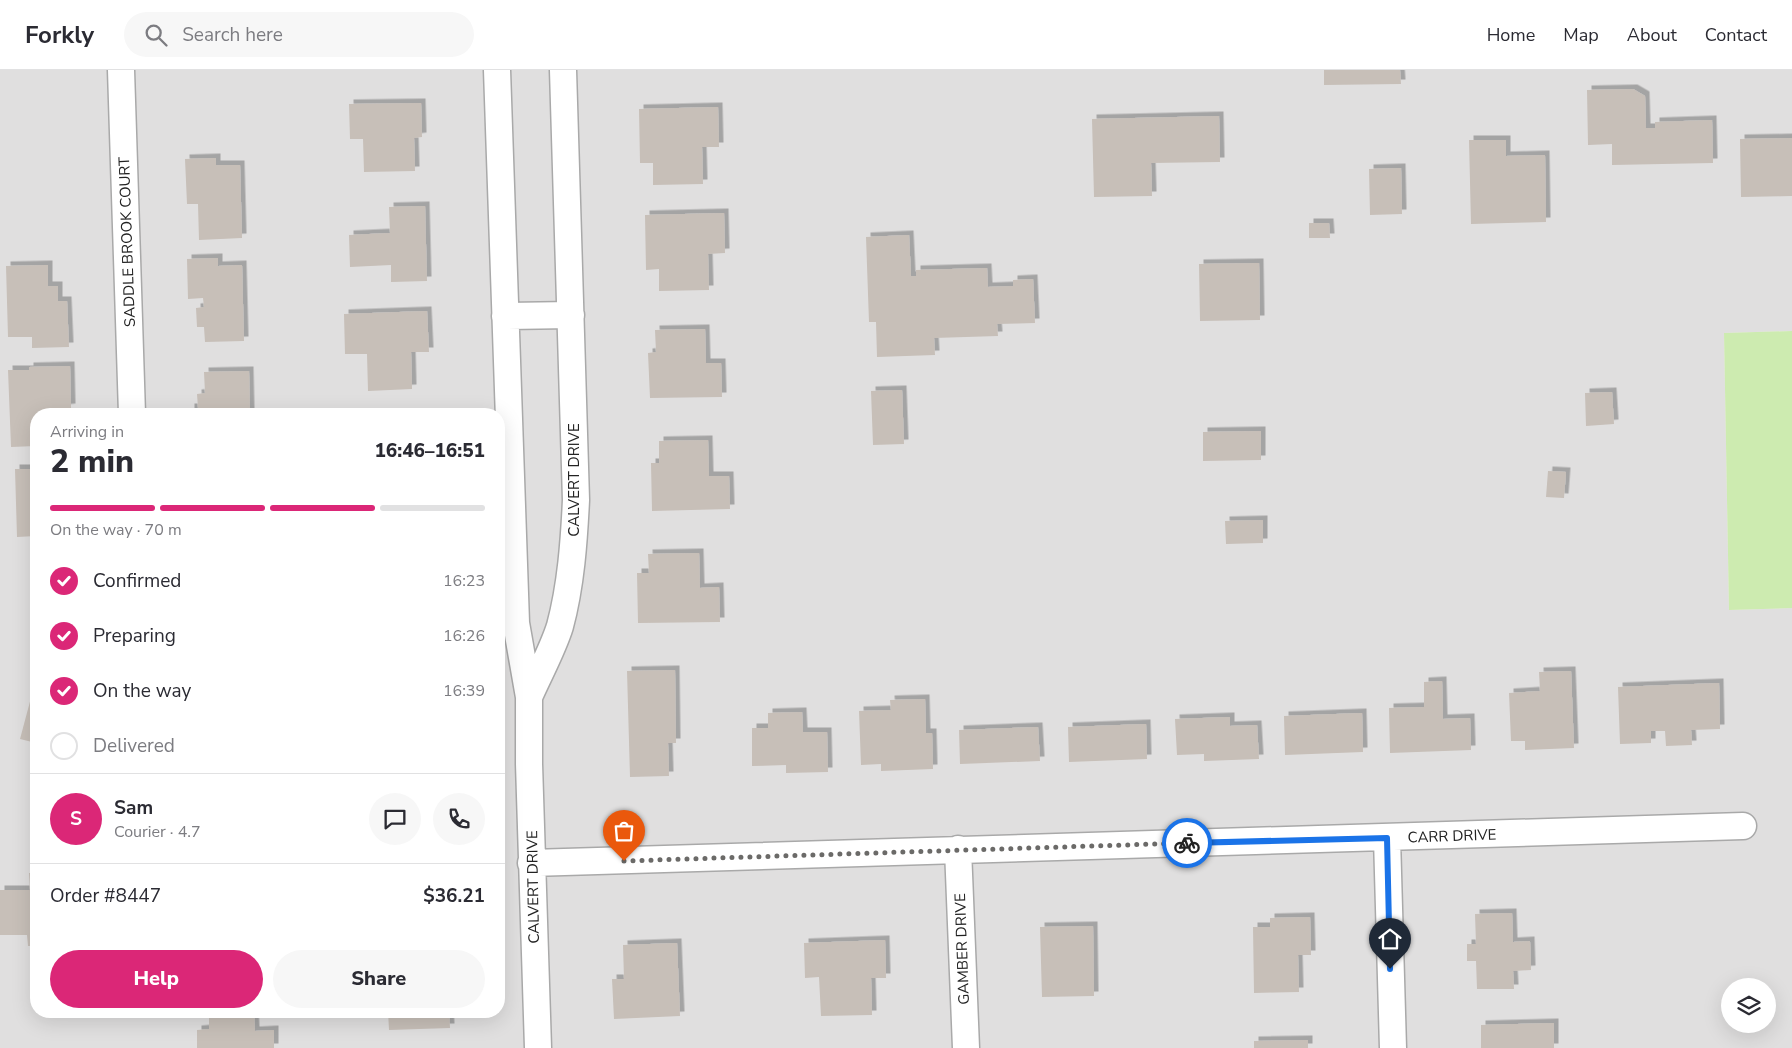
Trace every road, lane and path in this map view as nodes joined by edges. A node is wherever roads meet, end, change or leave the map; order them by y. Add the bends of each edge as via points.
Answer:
1 (121, 70) edge
2 (497, 70) edge
3 (564, 70) edge
4 (571, 315) junction
5 (506, 316) junction
6 (132, 408) edge
7 (529, 697) junction
8 (1743, 826) dead end
9 (1387, 838) junction
10 (958, 849) junction
11 (531, 863) junction
12 (538, 1048) edge
13 (966, 1048) edge
14 (1393, 1048) edge

1 - 6 street, SADDLE BROOK COURT
2 - 5 street, CALVERT DRIVE
3 - 4 street, CALVERT DRIVE
4 - 5 street
4 - 7 street, CALVERT DRIVE via 574,534 559,627
5 - 7 street, CALVERT DRIVE via 516,623
7 - 11 street, CALVERT DRIVE
8 - 9 street, CARR DRIVE
9 - 10 street, CARR DRIVE
9 - 14 street
10 - 11 street, CARR DRIVE
10 - 13 street, GAMBER DRIVE
11 - 12 street, CALVERT DRIVE

